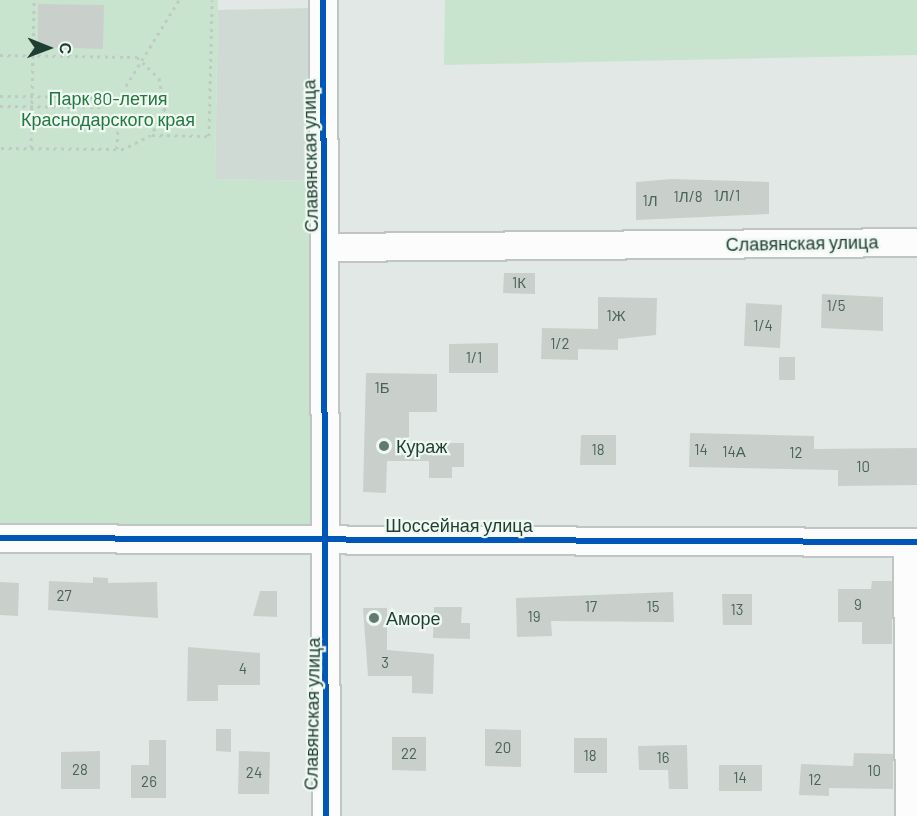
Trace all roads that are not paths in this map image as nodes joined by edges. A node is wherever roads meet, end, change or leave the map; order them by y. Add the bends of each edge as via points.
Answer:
1 (323, 0) edge
2 (917, 242) edge
3 (326, 247) junction
4 (0, 538) edge
5 (328, 539) junction
6 (912, 542) edge
7 (326, 816) edge
8 (909, 816) edge

1 - 3 street, Славянская улица
2 - 3 street, Славянская улица
3 - 5 street, Славянская улица
4 - 5 street, Шоссейная улица
5 - 6 street, Шоссейная улица
5 - 7 street, Славянская улица
6 - 8 street

